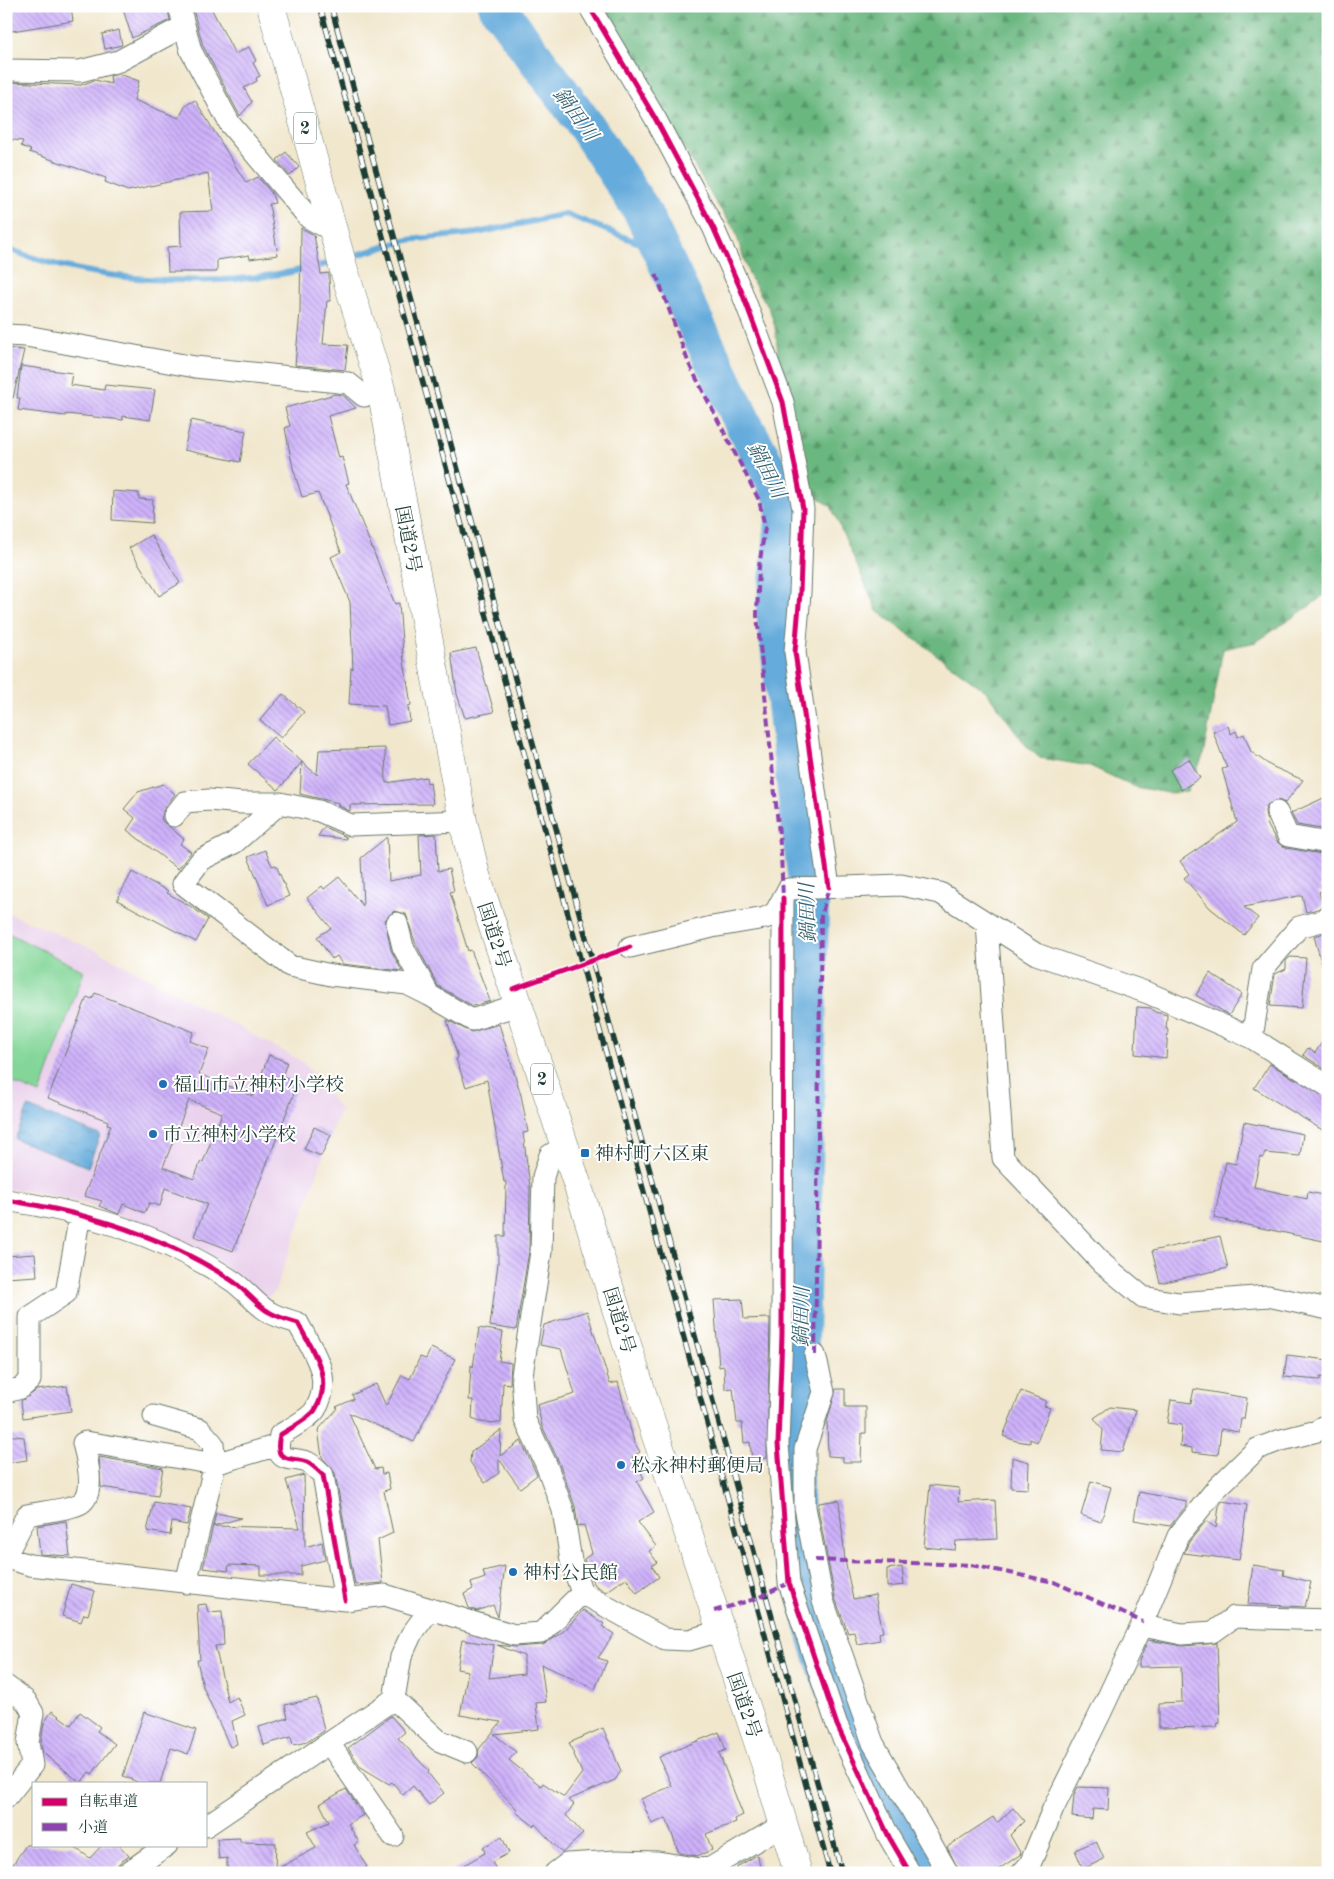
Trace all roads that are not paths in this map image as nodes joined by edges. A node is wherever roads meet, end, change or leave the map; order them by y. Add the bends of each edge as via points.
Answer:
1 (271, 6) edge
2 (589, 6) edge
3 (181, 16) edge
4 (6, 70) edge
5 (338, 250) junction
6 (6, 335) edge
7 (381, 389) junction
8 (280, 803) junction
9 (1277, 812) dead end
10 (174, 816) dead end
11 (463, 821) junction
12 (1328, 843) edge
13 (826, 887) junction
14 (785, 894) junction
15 (1328, 916) edge
16 (397, 923) dead end
17 (987, 923) junction
18 (630, 947) dead end
19 (428, 995) junction
20 (517, 1005) junction
21 (1252, 1038) junction
22 (1328, 1086) edge
23 (564, 1146) junction
24 (6, 1200) edge
25 (80, 1215) junction
26 (1328, 1309) edge
27 (815, 1355) dead end
28 (6, 1392) edge
29 (154, 1416) dead end
30 (1328, 1424) edge
31 (278, 1445) junction
32 (215, 1464) junction
33 (6, 1556) edge
34 (815, 1560) junction
35 (788, 1570) junction
36 (186, 1583) junction
37 (582, 1593) junction
38 (345, 1600) junction
39 (430, 1609) junction
40 (1328, 1620) edge
41 (1143, 1622) junction
42 (720, 1631) junction
43 (6, 1686) edge
44 (394, 1699) junction
45 (329, 1744) junction
46 (467, 1752) dead end
47 (6, 1798) edge
48 (784, 1824) junction
49 (208, 1825) edge
50 (393, 1836) dead end
51 (165, 1846) edge
52 (603, 1868) edge
53 (127, 1873) edge
54 (555, 1873) edge
55 (798, 1873) edge
56 (910, 1873) edge
57 (948, 1873) edge
58 (1022, 1873) edge

1 - 5 highway, 国道2号 / 2
2 - 13 street via 655,118 712,227 741,290 783,402 803,509 795,652
3 - 4 street via 119,61 80,71
3 - 5 street via 191,51 230,124
5 - 7 highway, 国道2号 / 2
6 - 7 street via 195,367 348,383 364,396
7 - 11 highway, 国道2号 / 2
8 - 10 street via 185,802
8 - 11 street via 319,811 351,825
8 - 19 street via 234,843 201,860 183,884 290,966 331,975 407,984
9 - 12 street via 1288,836
11 - 20 highway, 国道2号 / 2 via 476,875
13 - 14 street
13 - 17 street via 901,885 940,894
14 - 18 street via 775,913 765,918
14 - 35 street via 782,1335 778,1444
15 - 21 street via 1325,920 1299,927 1263,969
16 - 19 street via 403,947
17 - 21 street via 1036,954 1148,993
17 - 26 street via 1003,1158 1103,1264 1143,1296 1179,1303 1268,1296
19 - 20 street via 472,1020
20 - 23 highway, 国道2号 / 2
21 - 22 street
23 - 37 street via 550,1155 543,1177 541,1252 522,1375 525,1420 563,1510 571,1561
23 - 42 highway, 国道2号 / 2
24 - 25 street
25 - 28 street via 66,1293 30,1317 30,1380 21,1388
25 - 31 street via 180,1252 232,1280 269,1312 298,1323 322,1369 323,1386 315,1411 280,1435
27 - 34 street via 824,1392 804,1449 805,1507
29 - 32 street via 200,1429 213,1444
30 - 41 street via 1317,1431 1256,1449 1216,1489 1178,1536
31 - 32 street
31 - 38 street via 288,1460 307,1462 324,1474
32 - 33 street via 83,1443 90,1471 86,1497 80,1504 28,1515
32 - 36 street
33 - 36 street via 30,1565
34 - 35 street
34 - 57 street via 833,1632 873,1743
35 - 56 street via 789,1583 837,1725 889,1837
36 - 38 street
37 - 39 street via 541,1633 514,1635
37 - 42 street via 665,1639 689,1640
38 - 39 street via 385,1595
39 - 44 street via 411,1635 401,1657
40 - 41 street via 1234,1617 1213,1632 1182,1634
41 - 58 street via 1030,1864
42 - 48 highway, 国道2号 / 2
43 - 47 street via 26,1702 33,1713 28,1742 32,1765
44 - 45 street
44 - 46 street via 438,1740
45 - 49 street
45 - 50 street
48 - 52 street via 712,1867 701,1869 639,1860
48 - 55 highway, 国道2号 / 2
51 - 53 street
52 - 54 street via 567,1864

